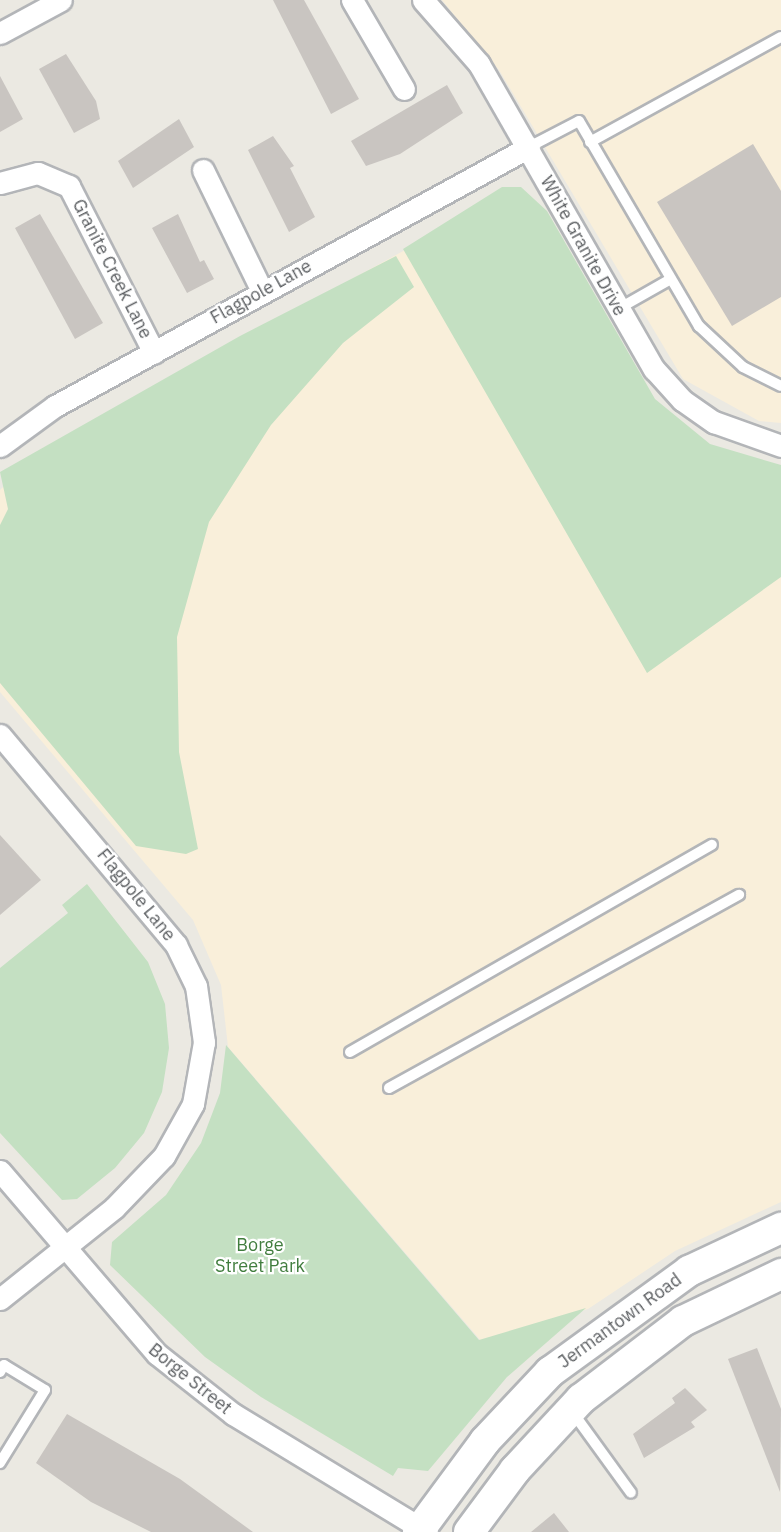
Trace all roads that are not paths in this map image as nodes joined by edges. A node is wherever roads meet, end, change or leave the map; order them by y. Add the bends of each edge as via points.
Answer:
1 (61, 0) edge
2 (352, 0) edge
3 (423, 0) edge
4 (0, 33) edge
5 (781, 37) edge
6 (404, 89) dead end
7 (590, 142) junction
8 (529, 147) junction
9 (203, 170) dead end
10 (0, 183) edge
11 (669, 280) junction
12 (262, 291) junction
13 (618, 309) junction
14 (154, 352) junction
15 (781, 386) edge
16 (0, 446) edge
17 (781, 446) edge
18 (0, 735) edge
19 (712, 844) dead end
20 (738, 895) dead end
21 (350, 1052) dead end
22 (390, 1088) dead end
23 (0, 1171) edge
24 (781, 1228) edge
25 (64, 1249) junction
26 (781, 1274) edge
27 (0, 1299) edge
28 (0, 1372) edge
29 (571, 1410) junction
30 (0, 1462) edge
31 (631, 1493) dead end
32 (422, 1530) edge
33 (469, 1532) edge

1 - 4 street
2 - 6 street
3 - 8 street, White Granite Drive via 479,64
5 - 7 lane
7 - 8 lane via 579,121
7 - 11 lane
8 - 12 street, Flagpole Lane
8 - 13 street, White Granite Drive
9 - 12 street
10 - 14 street, Granite Creek Lane via 38,173 69,186
11 - 13 lane
11 - 15 lane via 719,348
12 - 14 street, Flagpole Lane
13 - 17 street, White Granite Drive via 654,369 682,400 729,430
14 - 16 street, Flagpole Lane via 55,406
18 - 25 street, Flagpole Lane via 164,925 188,966 202,1019 201,1074 180,1133 126,1197
19 - 21 lane
20 - 22 lane
23 - 25 street, Borge Street
24 - 32 main road, Jermantown Road via 688,1271 584,1344 516,1406
25 - 27 street, Flagpole Lane
25 - 32 street, Borge Street via 149,1346 200,1389
26 - 29 main road, Jermantown Road via 683,1321
28 - 30 lane via 4,1365 45,1390
29 - 31 lane
29 - 33 main road, Jermantown Road via 515,1470

